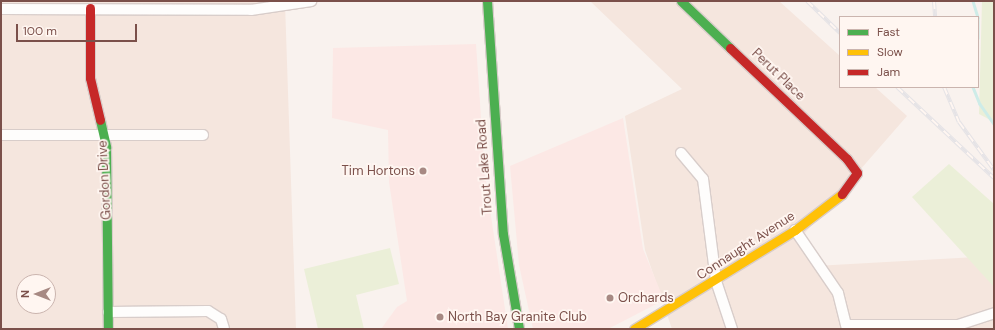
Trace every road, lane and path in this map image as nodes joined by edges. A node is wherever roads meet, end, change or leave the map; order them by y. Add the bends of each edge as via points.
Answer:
1 (311, 1) edge
2 (487, 1) edge
3 (681, 1) edge
4 (85, 6) edge
5 (1, 9) edge
6 (103, 134) junction
7 (1, 135) edge
8 (203, 135) dead end
9 (681, 153) dead end
10 (856, 169) joint
11 (795, 230) junction
12 (716, 281) junction
13 (108, 312) junction
14 (994, 313) edge
15 (848, 327) edge
16 (108, 329) edge
17 (224, 329) edge
18 (519, 329) edge
19 (634, 329) edge
20 (732, 329) edge

1 - 4 street via 252,10
2 - 18 street, Trout Lake Road via 502,234
3 - 10 street, Perut Place
4 - 5 street
4 - 6 street, Gordon Drive via 90,78
6 - 7 street
6 - 8 street
6 - 13 street, Gordon Drive
9 - 12 street via 703,178
10 - 11 street, Connaught Avenue via 852,184 840,197
11 - 12 street, Connaught Avenue
11 - 15 street via 838,293
12 - 19 street, Connaught Avenue
12 - 20 street
13 - 16 street, Gordon Drive
13 - 17 street via 208,311 221,319
14 - 15 street via 958,324

